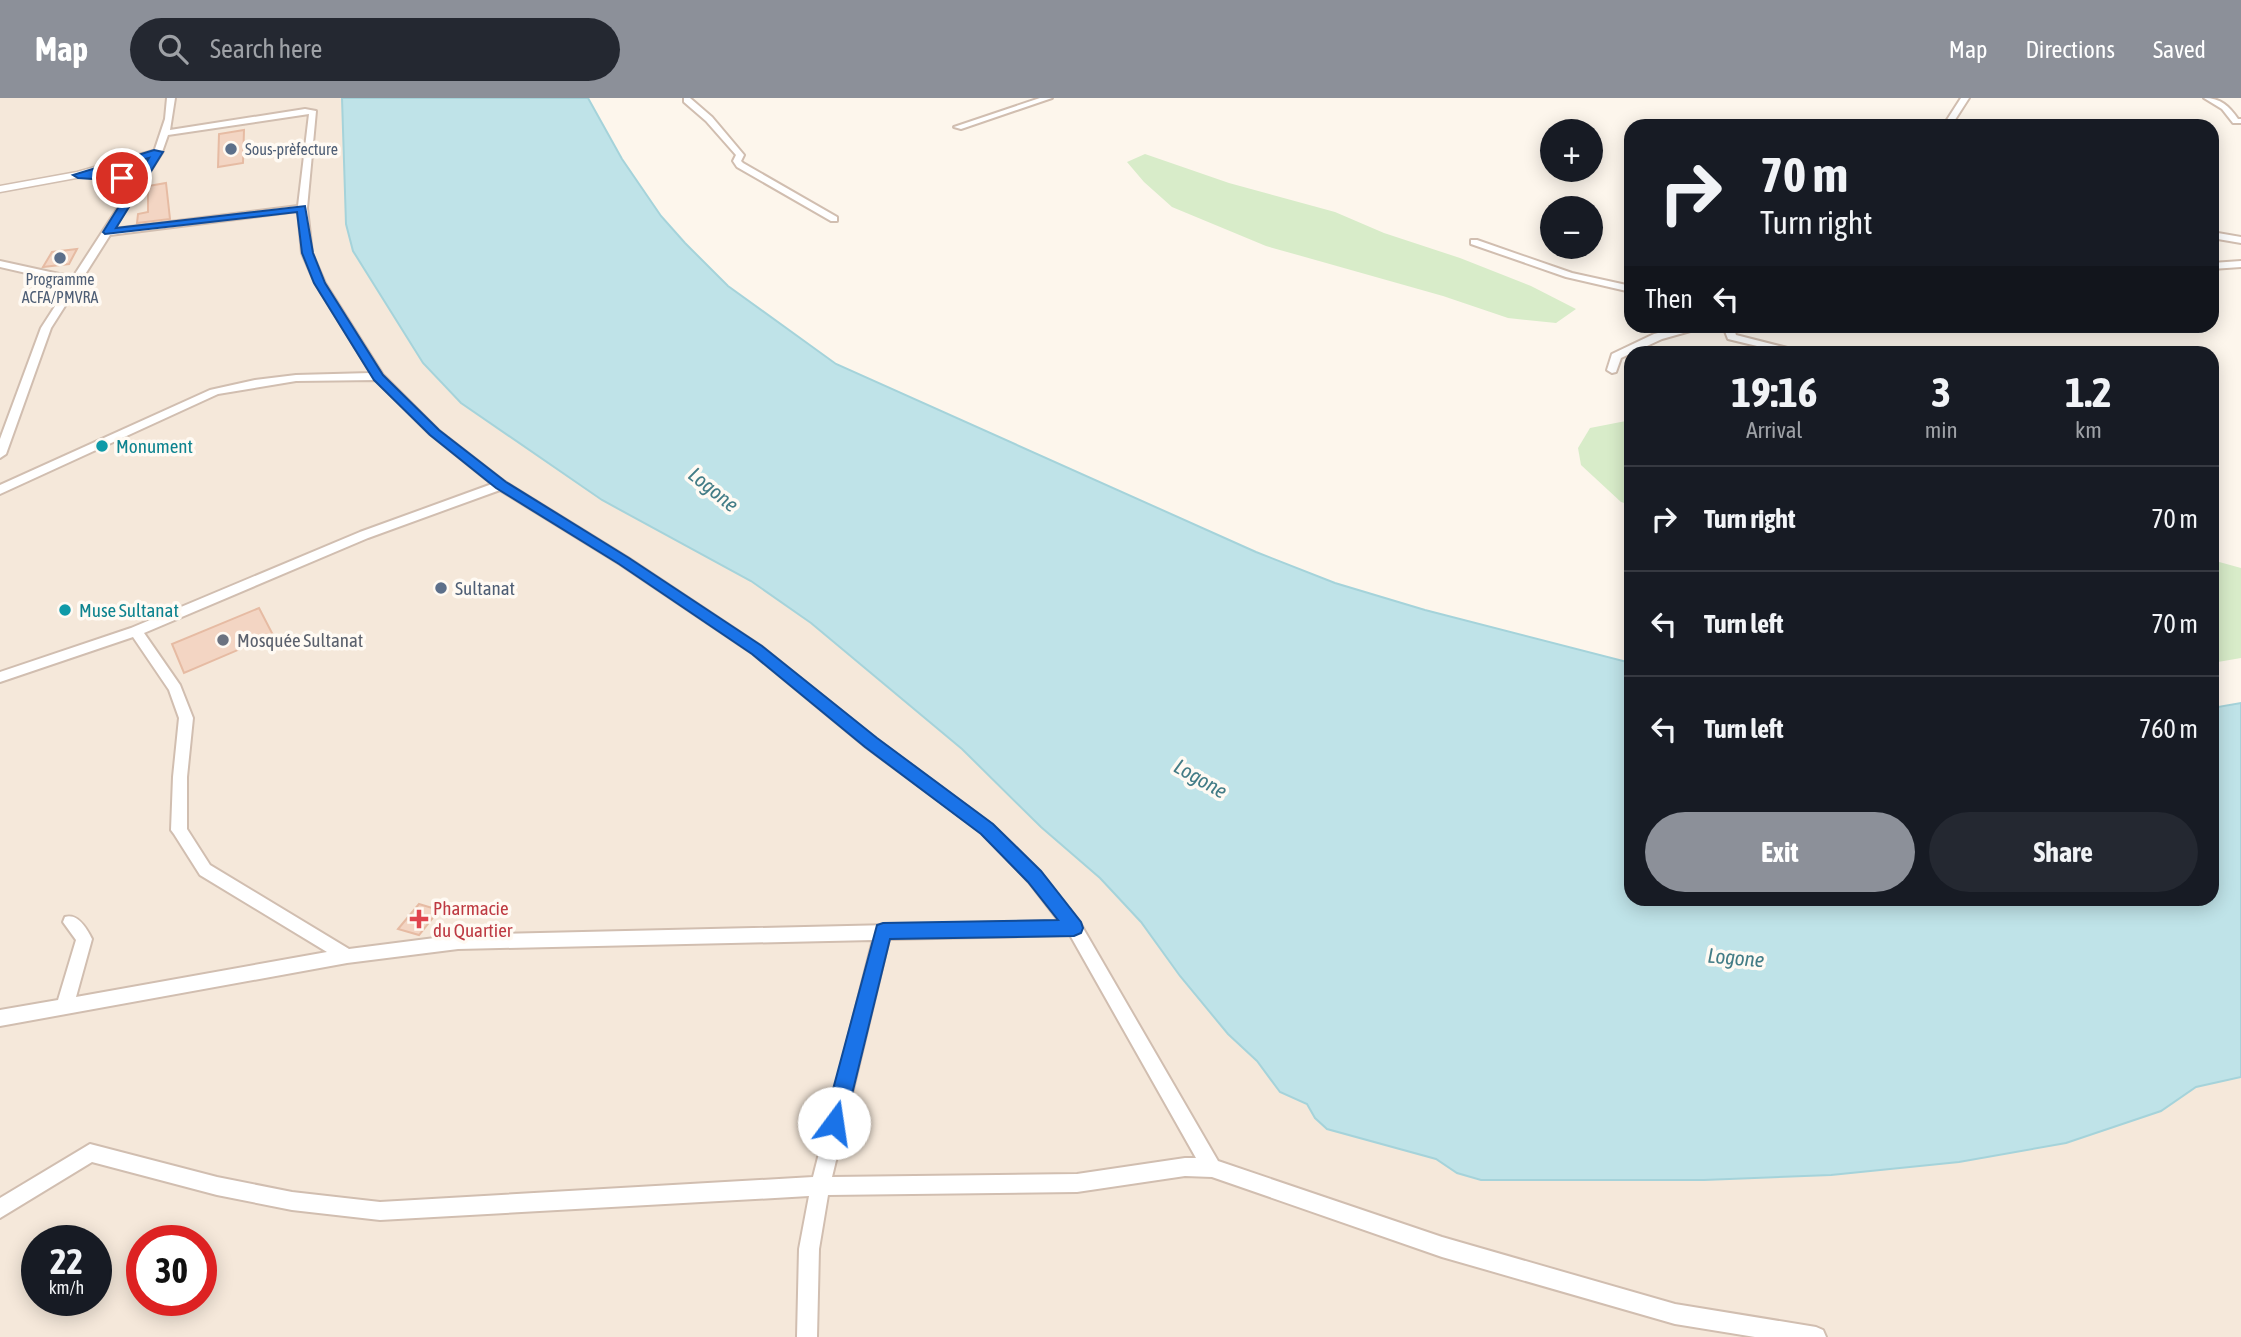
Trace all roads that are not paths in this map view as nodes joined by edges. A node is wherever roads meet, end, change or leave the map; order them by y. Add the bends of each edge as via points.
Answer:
1 (171, 98) edge
2 (1048, 98) edge
3 (1965, 98) edge
4 (2208, 98) edge
5 (687, 100) dead end
6 (1952, 119) edge
7 (2241, 121) edge
8 (958, 127) dead end
9 (164, 133) junction
10 (158, 152) junction
11 (78, 175) junction
12 (138, 183) junction
13 (0, 189) edge
14 (302, 208) junction
15 (834, 219) dead end
16 (109, 232) junction
17 (2219, 236) edge
18 (2241, 240) edge
19 (1474, 242) dead end
20 (0, 264) edge
21 (2241, 264) edge
22 (2219, 265) edge
23 (76, 281) junction
24 (1624, 287) edge
25 (1665, 333) edge
26 (1731, 333) edge
27 (1635, 346) edge
28 (1771, 346) edge
29 (1624, 352) edge
30 (1612, 370) dead end
31 (379, 377) junction
32 (0, 454) edge
33 (501, 485) junction
34 (0, 491) edge
35 (136, 631) junction
36 (0, 677) edge
37 (71, 922) dead end
38 (1074, 928) junction
39 (883, 931) junction
40 (347, 956) junction
41 (65, 1006) junction
42 (0, 1018) edge
43 (1212, 1168) junction
44 (820, 1186) junction
45 (0, 1209) edge
46 (807, 1337) edge
47 (1816, 1337) edge

1 - 9 street
2 - 8 street
3 - 6 street
4 - 7 street
5 - 15 street via 729,139 740,155 740,165
9 - 10 street
9 - 14 street via 310,111
10 - 11 street
10 - 12 street
11 - 12 street via 112,176
11 - 13 street
12 - 16 street
14 - 16 street
14 - 31 street via 307,253 320,283
16 - 23 street
17 - 18 street
19 - 24 street via 1569,275
20 - 23 street
21 - 22 street
23 - 32 street via 46,328
25 - 27 street
26 - 28 street
29 - 30 street via 1616,356
31 - 33 street via 435,432
31 - 34 street via 311,375 214,392
33 - 35 street via 363,535
33 - 38 street via 757,650 987,829 1034,877
35 - 36 street
35 - 40 street via 175,689 186,718 179,830 198,860 205,870
37 - 41 street via 84,939
38 - 39 street
38 - 43 street
39 - 40 street via 458,942
39 - 44 street
40 - 41 street
41 - 42 street
43 - 44 street via 1185,1167 1077,1182
43 - 47 street via 1443,1247 1675,1314
44 - 45 street via 380,1210 292,1201 90,1153
44 - 46 street via 809,1249

